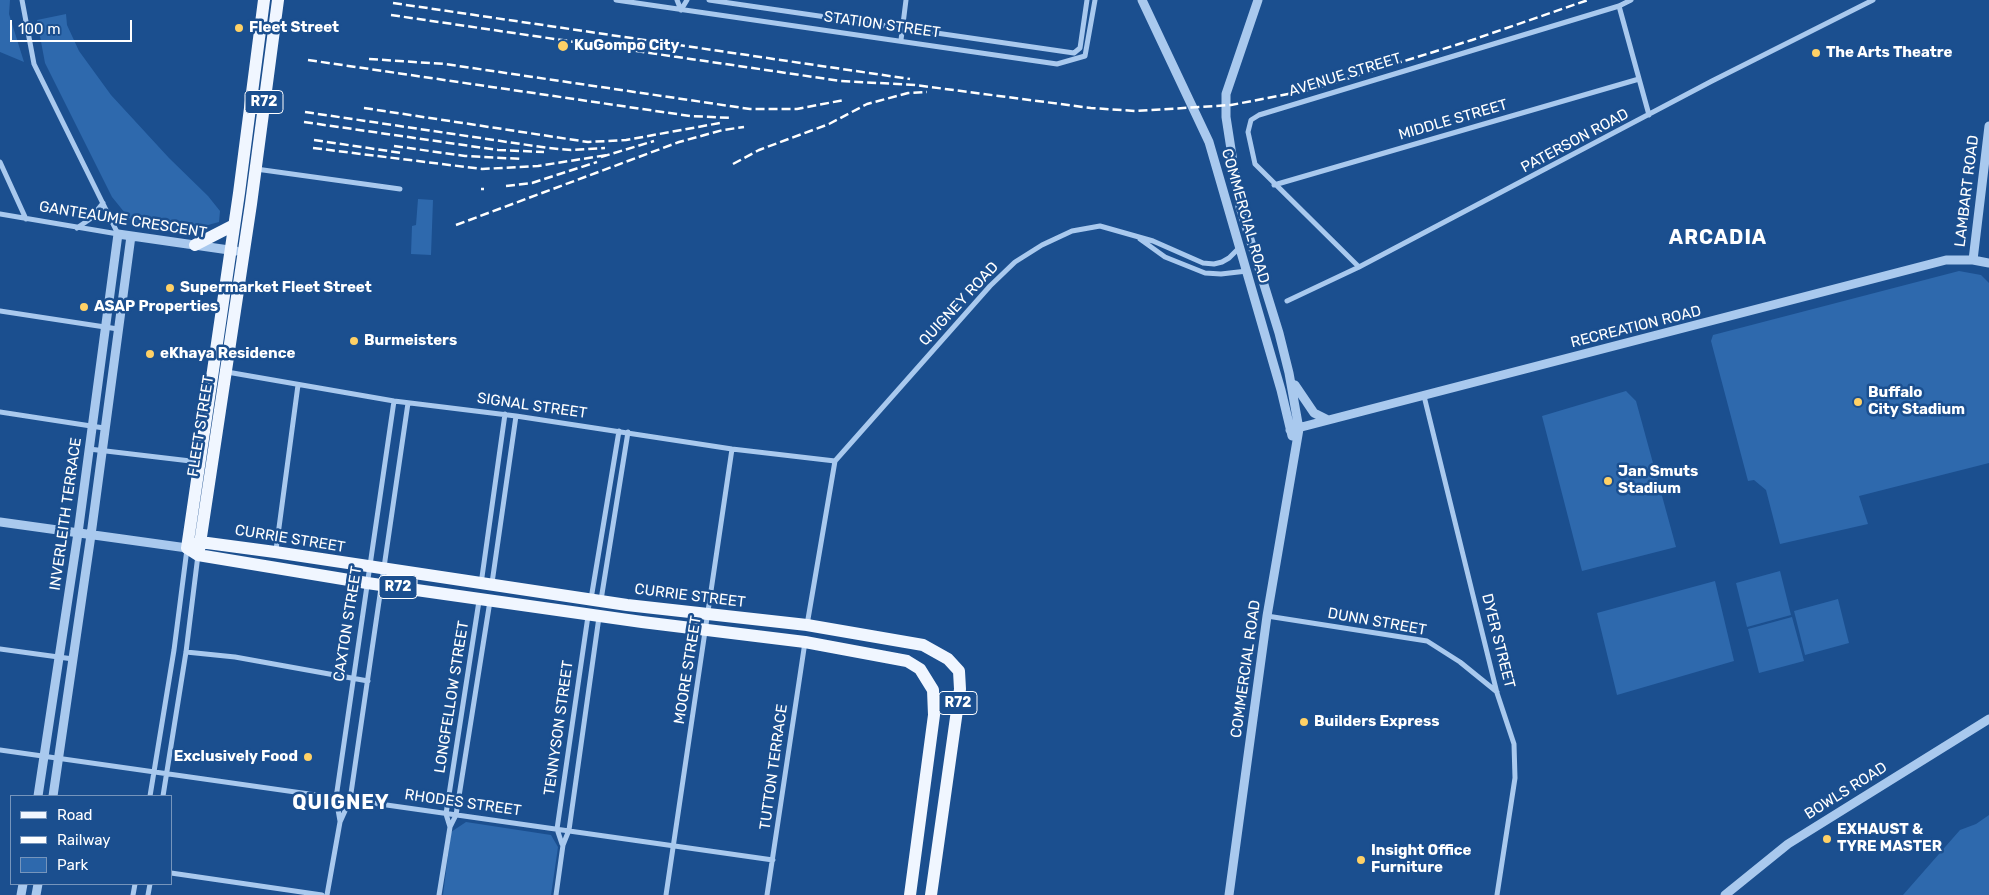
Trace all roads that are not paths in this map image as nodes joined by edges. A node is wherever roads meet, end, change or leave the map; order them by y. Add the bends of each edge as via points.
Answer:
1 (22, 0) edge
2 (264, 0) edge
3 (278, 0) edge
4 (616, 0) edge
5 (677, 0) edge
6 (687, 0) edge
7 (709, 0) edge
8 (906, 0) edge
9 (1086, 0) edge
10 (1095, 0) edge
11 (1142, 0) edge
12 (1251, 0) edge
13 (1258, 0) edge
14 (1631, 0) edge
15 (1874, 0) edge
16 (632, 1) edge
17 (1619, 6) junction
18 (681, 10) junction
19 (1250, 20) junction
20 (261, 22) junction
21 (275, 23) junction
22 (903, 28) junction
23 (901, 40) junction
24 (1639, 79) junction
25 (1650, 116) junction
26 (1989, 126) edge
27 (0, 162) edge
28 (256, 169) junction
29 (1274, 185) junction
30 (400, 189) dead end
31 (104, 203) junction
32 (0, 214) edge
33 (26, 219) junction
34 (235, 223) junction
35 (76, 228) junction
36 (118, 234) junction
37 (131, 236) junction
38 (1135, 236) junction
39 (195, 245) junction
40 (1240, 248) junction
41 (236, 251) junction
42 (1973, 260) junction
43 (1989, 262) edge
44 (1359, 267) junction
45 (1247, 271) junction
46 (1287, 301) dead end
47 (0, 311) edge
48 (220, 313) junction
49 (234, 315) junction
50 (106, 326) junction
51 (118, 329) junction
52 (226, 372) junction
53 (1289, 373) junction
54 (298, 385) junction
55 (1424, 396) junction
56 (394, 400) junction
57 (408, 403) junction
58 (0, 412) edge
59 (505, 414) junction
60 (516, 416) junction
61 (1328, 420) junction
62 (91, 426) junction
63 (104, 428) junction
64 (1295, 429) junction
65 (618, 431) junction
66 (628, 432) junction
67 (732, 449) junction
68 (89, 450) junction
69 (102, 451) junction
70 (834, 461) junction
71 (199, 462) junction
72 (0, 522) edge
73 (78, 533) junction
74 (91, 535) junction
75 (195, 548) junction
76 (275, 552) junction
77 (370, 567) junction
78 (385, 570) junction
79 (367, 583) junction
80 (383, 585) junction
81 (486, 585) junction
82 (484, 600) junction
83 (596, 600) junction
84 (594, 615) junction
85 (709, 616) junction
86 (1267, 616) junction
87 (807, 625) junction
88 (707, 629) junction
89 (805, 642) junction
90 (0, 649) edge
91 (186, 652) junction
92 (60, 657) junction
93 (74, 659) junction
94 (352, 678) junction
95 (368, 681) junction
96 (1497, 693) junction
97 (1989, 719) edge
98 (0, 750) edge
99 (46, 756) junction
100 (60, 758) junction
101 (155, 770) junction
102 (167, 772) junction
103 (38, 795) edge
104 (53, 795) edge
105 (150, 795) edge
106 (163, 795) edge
107 (336, 798) junction
108 (350, 800) junction
109 (446, 814) junction
110 (456, 815) junction
111 (340, 822) junction
112 (450, 827) junction
113 (557, 829) junction
114 (569, 830) junction
115 (563, 845) junction
116 (673, 845) junction
117 (773, 860) junction
118 (172, 873) edge
119 (322, 895) edge
120 (327, 895) edge
121 (439, 895) edge
122 (556, 895) edge
123 (666, 895) edge
124 (768, 895) edge
125 (910, 895) edge
126 (931, 895) edge
127 (1229, 895) edge
128 (1497, 895) edge
129 (1725, 895) edge

1 - 31 street via 34,64
2 - 20 main road, FLEET STREET / R72
3 - 21 main road, FLEET STREET / R72
4 - 16 street, STATION STREET
5 - 18 street
6 - 18 street
7 - 22 street, STATION STREET
8 - 22 street
9 - 22 street, STATION STREET via 1080,48 1074,53
10 - 23 street, STATION STREET via 1085,56 1057,64
11 - 40 street, COMMERCIAL ROAD via 1209,142
12 - 19 street
13 - 19 street
14 - 17 street, AVENUE STREET
15 - 25 street, PATERSON ROAD
16 - 18 street, STATION STREET
17 - 24 street
17 - 29 street, AVENUE STREET via 1254,117 1248,132 1251,153 1255,164
18 - 23 street, STATION STREET
19 - 53 street, COMMERCIAL ROAD via 1226,94 1226,116 1240,207
20 - 21 main road
20 - 34 main road, FLEET STREET / R72
21 - 28 main road, FLEET STREET / R72
22 - 23 street
24 - 25 street
24 - 29 street, MIDDLE STREET
25 - 44 street, PATERSON ROAD
26 - 42 street, LAMBART ROAD
27 - 33 street
28 - 30 street
28 - 41 main road, FLEET STREET / R72 via 245,234
29 - 44 street, AVENUE STREET
31 - 35 street
31 - 36 street
32 - 33 street, GANTEAUME CRESCENT
33 - 35 street, GANTEAUME CRESCENT
34 - 39 main road
34 - 41 main road, FLEET STREET / R72
35 - 36 street, GANTEAUME CRESCENT
36 - 37 street, GANTEAUME CRESCENT
36 - 50 street, INVERLEITH TERRACE
37 - 39 street, GANTEAUME CRESCENT
37 - 51 street, INVERLEITH TERRACE
38 - 40 street, QUIGNEY ROAD via 1214,264 1229,258
38 - 45 street, QUIGNEY ROAD via 1165,257 1204,273
38 - 70 street, QUIGNEY ROAD via 1100,226 1072,231 1015,262
39 - 41 street, GANTEAUME CRESCENT
40 - 45 street, COMMERCIAL ROAD
41 - 48 main road, FLEET STREET / R72
41 - 49 main road, FLEET STREET / R72
42 - 43 street, RECREATION ROAD
42 - 55 street, RECREATION ROAD via 1946,260 1904,270
44 - 46 street, PATERSON ROAD
45 - 64 street, COMMERCIAL ROAD
47 - 50 street
48 - 49 main road
48 - 71 main road, FLEET STREET / R72
49 - 52 main road, FLEET STREET / R72
50 - 51 street
50 - 62 street, INVERLEITH TERRACE
51 - 63 street, INVERLEITH TERRACE
52 - 54 street, SIGNAL STREET
52 - 75 main road, FLEET STREET / R72
53 - 61 street via 1309,408
53 - 64 street, COMMERCIAL ROAD
54 - 56 street, SIGNAL STREET
54 - 76 street
55 - 61 street, RECREATION ROAD
55 - 96 street, DYER STREET
56 - 57 street, SIGNAL STREET
56 - 77 street, CAXTON STREET
57 - 59 street, SIGNAL STREET
57 - 78 street, CAXTON STREET
58 - 62 street
59 - 60 street, SIGNAL STREET
59 - 81 street
60 - 65 street, SIGNAL STREET
60 - 81 street
61 - 64 street, RECREATION ROAD
62 - 63 street
62 - 68 street, INVERLEITH TERRACE
63 - 69 street, INVERLEITH TERRACE
64 - 86 street, COMMERCIAL ROAD via 1296,449
65 - 66 street, SIGNAL STREET
65 - 83 street
66 - 67 street, SIGNAL STREET
66 - 83 street
67 - 70 street, SIGNAL STREET
67 - 85 street, MOORE STREET
68 - 69 street
68 - 73 street, INVERLEITH TERRACE
69 - 71 street
69 - 74 street, INVERLEITH TERRACE
70 - 87 street
71 - 75 main road, FLEET STREET / R72
72 - 73 street, CURRIE STREET
73 - 74 street, CURRIE STREET
73 - 92 street, INVERLEITH TERRACE
74 - 75 street, CURRIE STREET
74 - 93 street, INVERLEITH TERRACE
75 - 76 main road, CURRIE STREET / R72
75 - 79 main road, CURRIE STREET / R72
75 - 91 street, FLEET STREET
75 - 101 street, FLEET STREET
76 - 77 main road, CURRIE STREET / R72
77 - 78 main road, CURRIE STREET / R72
77 - 79 street, CAXTON STREET
78 - 80 street, CAXTON STREET
78 - 81 main road, CURRIE STREET / R72
79 - 80 main road, CURRIE STREET / R72
79 - 94 street, CAXTON STREET
80 - 82 main road, CURRIE STREET / R72
80 - 95 street, CAXTON STREET
81 - 83 main road, CURRIE STREET / R72
82 - 84 main road, CURRIE STREET / R72
82 - 109 street, LONGFELLOW STREET
82 - 110 street, LONGFELLOW STREET
83 - 85 main road, CURRIE STREET / R72
84 - 88 main road, CURRIE STREET / R72
84 - 113 street, TENNYSON STREET
84 - 114 street, TENNYSON STREET
85 - 87 main road, CURRIE STREET / R72
85 - 88 street, MOORE STREET
86 - 96 street, DUNN STREET via 1427,641 1460,662
86 - 127 street, COMMERCIAL ROAD
87 - 126 main road, CURRIE STREET / R72 via 923,646 948,659 959,671 960,689
88 - 89 main road, CURRIE STREET / R72
88 - 116 street, MOORE STREET
89 - 117 street, TUTTON TERRACE
89 - 125 main road, CURRIE STREET / R72 via 907,661 920,669 932,690 934,715
90 - 92 street
91 - 94 street via 235,657
91 - 102 street, FLEET STREET
92 - 93 street
92 - 99 street, INVERLEITH TERRACE
93 - 100 street, INVERLEITH TERRACE
94 - 95 street
94 - 107 street, CAXTON STREET
95 - 108 street, CAXTON STREET
96 - 128 street, DYER STREET via 1514,744 1514,778
97 - 129 street, BOWLS ROAD via 1788,844
98 - 99 street, RHODES STREET
99 - 100 street, RHODES STREET
99 - 103 street, INVERLEITH TERRACE
100 - 101 street, RHODES STREET
100 - 104 street, INVERLEITH TERRACE
101 - 102 street, RHODES STREET
101 - 105 street, FLEET STREET
102 - 106 street, FLEET STREET
102 - 107 street, RHODES STREET
107 - 108 street, RHODES STREET
107 - 111 street, CAXTON STREET
108 - 109 street, RHODES STREET
108 - 111 street, CAXTON STREET
109 - 110 street, RHODES STREET
109 - 112 street, LONGFELLOW STREET
110 - 112 street, LONGFELLOW STREET
110 - 113 street, RHODES STREET
111 - 120 street, CAXTON STREET
112 - 121 street, LONGFELLOW STREET
113 - 114 street, RHODES STREET
113 - 115 street, TENNYSON STREET
114 - 115 street, TENNYSON STREET
114 - 116 street, RHODES STREET
115 - 122 street, TENNYSON STREET
116 - 117 street, RHODES STREET
116 - 123 street, MOORE STREET
117 - 124 street, TUTTON TERRACE
118 - 119 street

